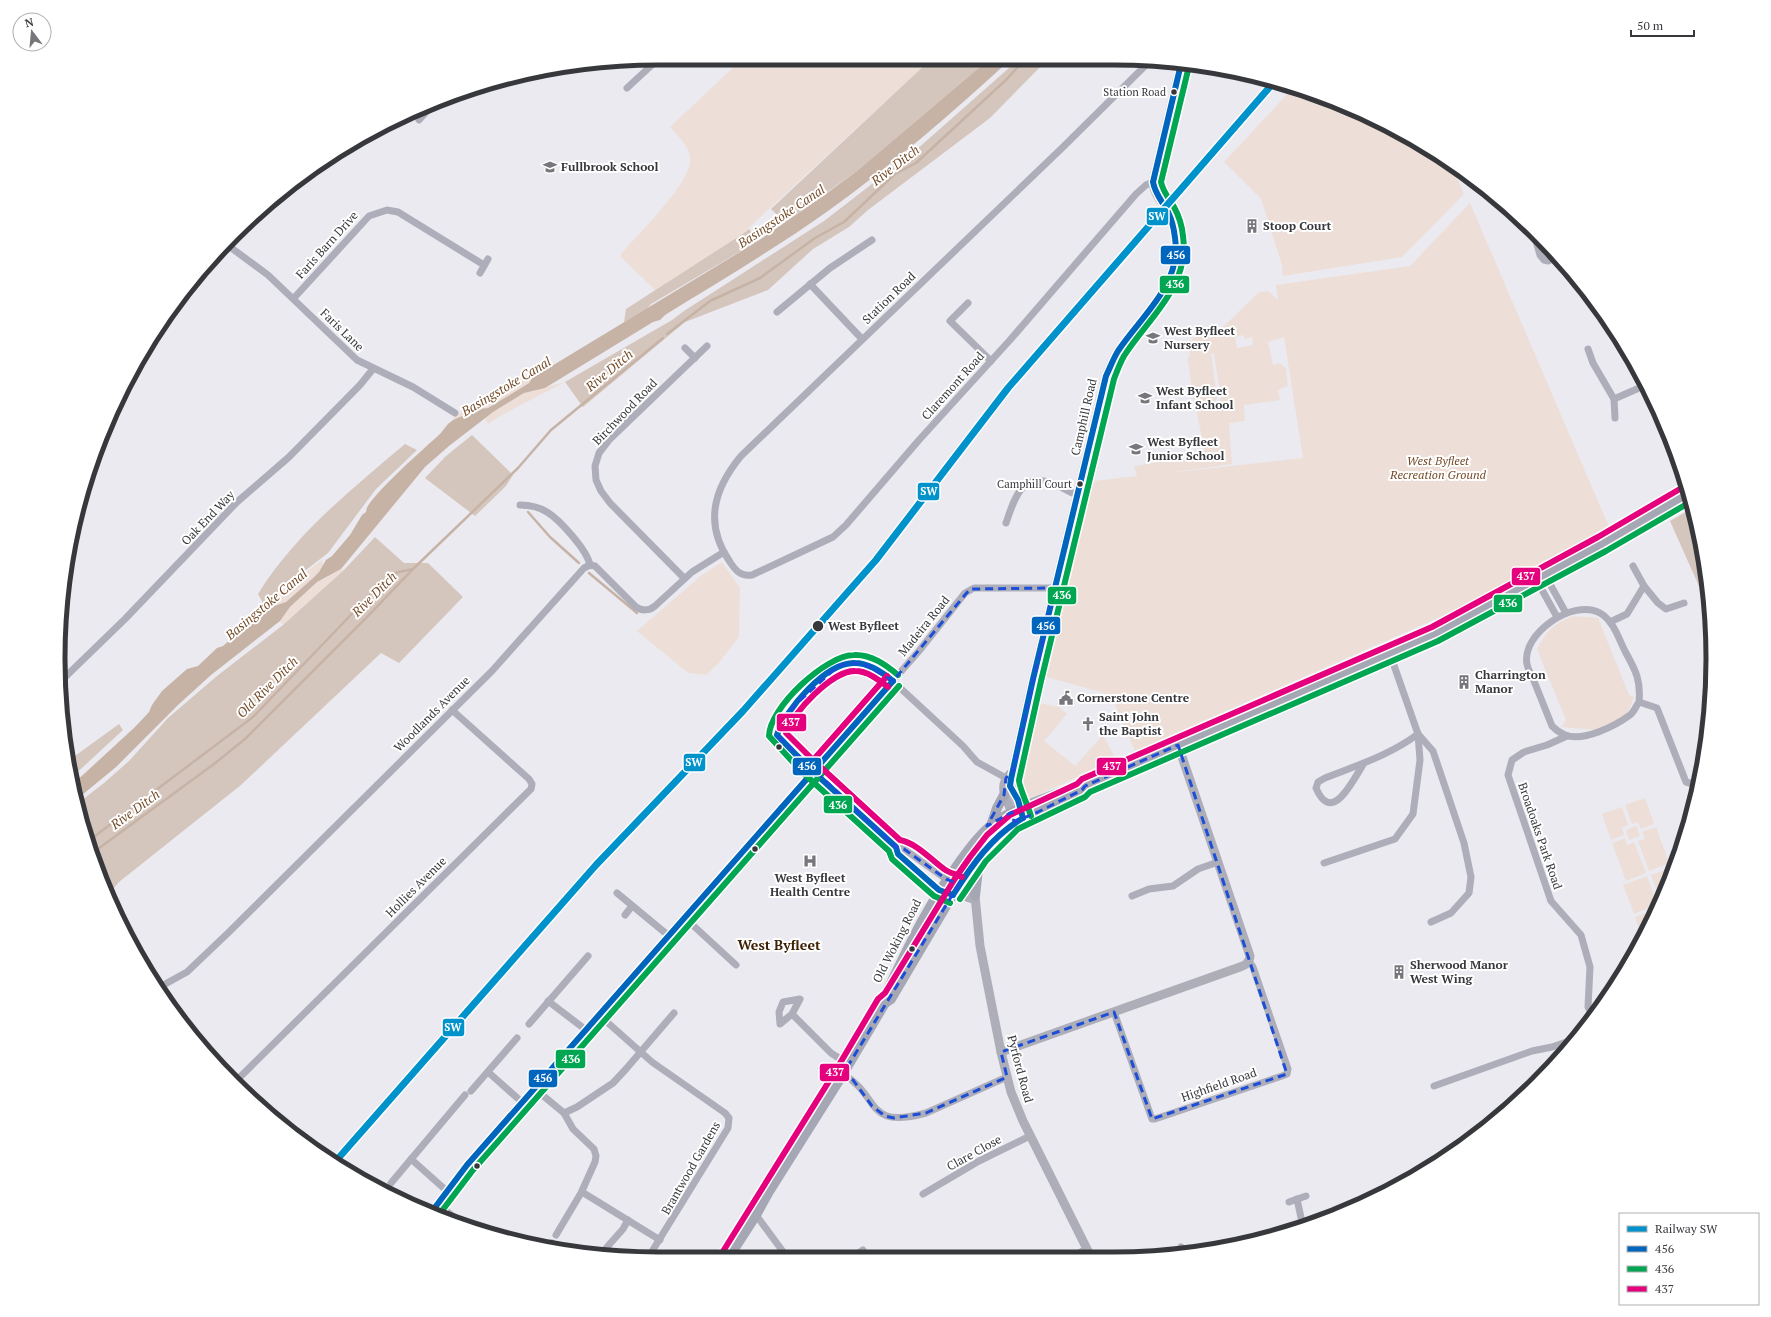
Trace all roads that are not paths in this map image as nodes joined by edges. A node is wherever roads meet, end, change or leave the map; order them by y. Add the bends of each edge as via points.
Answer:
1 (652, 65) edge
2 (1145, 66) edge
3 (1180, 69) edge
4 (627, 88) dead end
5 (1153, 182) junction
6 (872, 240) dead end
7 (1537, 244) edge
8 (231, 248) edge
9 (1552, 259) edge
10 (480, 273) dead end
11 (810, 284) junction
12 (294, 298) junction
13 (968, 303) dead end
14 (777, 312) dead end
15 (862, 339) junction
16 (707, 346) dead end
17 (685, 348) dead end
18 (1588, 349) dead end
19 (695, 358) junction
20 (991, 361) junction
21 (373, 369) junction
22 (1640, 388) edge
23 (1614, 399) junction
24 (455, 413) dead end
25 (1616, 418) dead end
26 (1078, 495) junction
27 (1684, 497) edge
28 (520, 505) dead end
29 (1006, 523) dead end
30 (724, 552) junction
31 (590, 565) junction
32 (1633, 566) dead end
33 (747, 576) joint
34 (1540, 577) junction
35 (684, 578) junction
36 (1644, 586) junction
37 (1055, 588) junction
38 (1684, 603) dead end
39 (1566, 613) junction
40 (1557, 617) junction
41 (1610, 622) junction
42 (1390, 654) junction
43 (65, 677) edge
44 (893, 681) junction
45 (1639, 702) junction
46 (452, 710) junction
47 (1418, 734) junction
48 (1566, 736) junction
49 (1178, 745) junction
50 (1364, 763) junction
51 (814, 772) junction
52 (1009, 775) junction
53 (1692, 785) edge
54 (1004, 795) junction
55 (1017, 815) junction
56 (991, 826) junction
57 (896, 847) junction
58 (979, 858) junction
59 (1218, 862) junction
60 (1324, 863) dead end
61 (946, 880) junction
62 (959, 884) junction
63 (939, 890) junction
64 (617, 893) dead end
65 (953, 895) junction
66 (1132, 896) dead end
67 (975, 898) junction
68 (632, 906) junction
69 (625, 915) dead end
70 (684, 918) junction
71 (1431, 922) dead end
72 (669, 936) junction
73 (588, 956) dead end
74 (1250, 961) junction
75 (736, 965) dead end
76 (163, 985) edge
77 (548, 1001) junction
78 (885, 1003) junction
79 (1590, 1011) edge
80 (1114, 1012) junction
81 (674, 1013) dead end
82 (792, 1014) dead end
83 (599, 1015) junction
84 (529, 1024) dead end
85 (586, 1030) junction
86 (517, 1038) dead end
87 (1565, 1043) edge
88 (1001, 1052) junction
89 (640, 1053) junction
90 (848, 1064) junction
91 (488, 1072) junction
92 (842, 1074) junction
93 (1007, 1077) junction
94 (239, 1078) edge
95 (1434, 1086) dead end
96 (535, 1088) junction
97 (522, 1103) junction
98 (564, 1113) junction
99 (1030, 1136) junction
100 (411, 1159) junction
101 (391, 1183) dead end
102 (448, 1192) junction
103 (582, 1192) junction
104 (923, 1194) dead end
105 (1306, 1196) dead end
106 (438, 1204) junction
107 (435, 1208) edge
108 (450, 1214) edge
109 (756, 1215) junction
110 (628, 1220) junction
111 (1301, 1222) edge
112 (556, 1235) dead end
113 (660, 1240) junction
114 (605, 1249) edge
115 (863, 1250) dead end
116 (652, 1252) edge
117 (732, 1252) edge
118 (784, 1252) edge
119 (860, 1252) edge
120 (1089, 1252) edge

1 - 4 street
2 - 15 street, Station Road
3 - 5 street
5 - 20 street, Claremont Road via 1136,194
5 - 26 street, Camphill Road via 1156,194 1172,224 1176,245 1175,262 1169,280 1158,299 1117,352 1109,369
6 - 11 street
7 - 9 street via 1544,260
8 - 12 street, Faris Lane
10 - 12 street, Faris Barn Drive via 486,262 398,212 387,210 369,216
11 - 14 street
11 - 15 street
12 - 21 street, Faris Lane via 357,360
13 - 20 street via 950,321
15 - 30 street, Station Road via 744,452 733,466 717,500 713,517
16 - 19 street, Birchwood Road
17 - 19 street
18 - 23 street
19 - 35 street, Birchwood Road via 609,440 599,453 595,469 598,486 607,500
20 - 33 street, Claremont Road via 833,537
21 - 24 street, Faris Lane via 413,387
21 - 43 street, Oak End Way via 360,386 289,457 237,502
22 - 23 street
23 - 25 street
26 - 29 street via 1042,480 1032,482 1019,491 1007,511
26 - 37 street, Camphill Road
27 - 34 main road
28 - 31 street via 533,506 550,514 583,549
30 - 33 street, Station Road via 738,572
30 - 35 street
31 - 35 street via 596,567 642,610 653,608
31 - 46 street, Woodlands Avenue via 581,571 492,671
32 - 36 street
34 - 39 street
34 - 40 street
34 - 42 main road via 1435,634
36 - 38 street via 1666,609
36 - 41 street via 1626,614
37 - 44 street, Madeira Road via 970,588
37 - 52 street, Camphill Road
39 - 40 street
39 - 41 street via 1585,610 1599,612
40 - 48 street via 1537,633 1529,649 1527,663 1552,726
41 - 45 street via 1641,688
42 - 47 street
42 - 49 main road
44 - 51 street, Madeira Road
44 - 51 street via 870,666 849,663 831,670 795,705 780,724 778,735
44 - 52 street via 977,762
45 - 48 street, Broadoaks Park Road via 1631,714 1595,734
45 - 53 street via 1657,708 1686,782
46 - 76 street, Woodlands Avenue via 187,972
46 - 94 street, Hollies Avenue via 529,779 531,789
47 - 50 street via 1401,747
47 - 60 street via 1420,760 1413,814 1395,838
47 - 71 street via 1433,751 1464,843 1471,877 1469,893 1451,914
48 - 79 street, Broadoaks Park Road via 1524,752 1512,760 1508,775 1551,901 1581,935 1590,967
49 - 55 main road via 1085,786 1076,786
49 - 59 street, Highfield Road
50 - 50 street via 1340,798 1334,803 1322,800 1316,788 1318,782
51 - 57 street
51 - 70 street, Madeira Road
52 - 54 street, Camphill Road via 1003,788
52 - 55 street, Camphill Road via 1010,786 1018,800
54 - 55 street
54 - 56 main road
55 - 56 main road, Old Woking Road
55 - 58 main road, Old Woking Road
56 - 61 main road, Old Woking Road via 983,832
57 - 61 street via 904,849
57 - 63 street via 898,854
58 - 62 main road, Old Woking Road
58 - 67 main road
59 - 66 street via 1198,868 1173,886 1149,888
59 - 74 street, Highfield Road
61 - 62 street
61 - 63 main road, Old Woking Road
62 - 65 main road, Old Woking Road
62 - 67 street via 967,888
63 - 65 street
63 - 78 main road, Old Woking Road via 907,949 885,996
64 - 68 street
65 - 67 street
65 - 78 main road, Old Woking Road via 891,999
67 - 88 street, Pyrford Road via 980,946
68 - 69 street
68 - 72 street
70 - 72 street, Madeira Road
70 - 75 street
72 - 83 street, Madeira Road
73 - 77 street
74 - 80 street via 1240,967
74 - 80 street, Highfield Road via 1288,1069 1287,1074 1282,1076 1152,1119
77 - 84 street
77 - 85 street
78 - 90 main road, Old Woking Road
80 - 88 street
81 - 89 street
82 - 90 street via 831,1053
83 - 85 street, Madeira Road
83 - 89 street, Brantwood Gardens
85 - 96 street, Madeira Road
86 - 91 street
87 - 95 street via 1532,1051
88 - 93 street, Pyrford Road
89 - 98 street via 613,1082
89 - 113 street, Brantwood Gardens via 725,1113 730,1121
90 - 92 main road, Old Woking Road
91 - 97 street
91 - 100 street
92 - 93 street via 853,1080 878,1112 894,1118 926,1113
92 - 109 main road, Old Woking Road
93 - 99 street, Pyrford Road
96 - 97 street, Madeira Road
96 - 98 street
97 - 102 street, Madeira Road via 467,1165
98 - 103 street via 573,1129 594,1149 596,1156
99 - 104 street, Clare Close via 979,1161 932,1194
99 - 120 street, Pyrford Road
100 - 101 street
100 - 102 street
102 - 106 street, Madeira Road
103 - 110 street
103 - 112 street
105 - 111 street via 1293,1200
106 - 107 street, Madeira Road
106 - 108 street
109 - 117 main road, Old Woking Road
109 - 118 street
110 - 113 street
110 - 114 street
113 - 116 street, Brantwood Gardens
115 - 119 street

